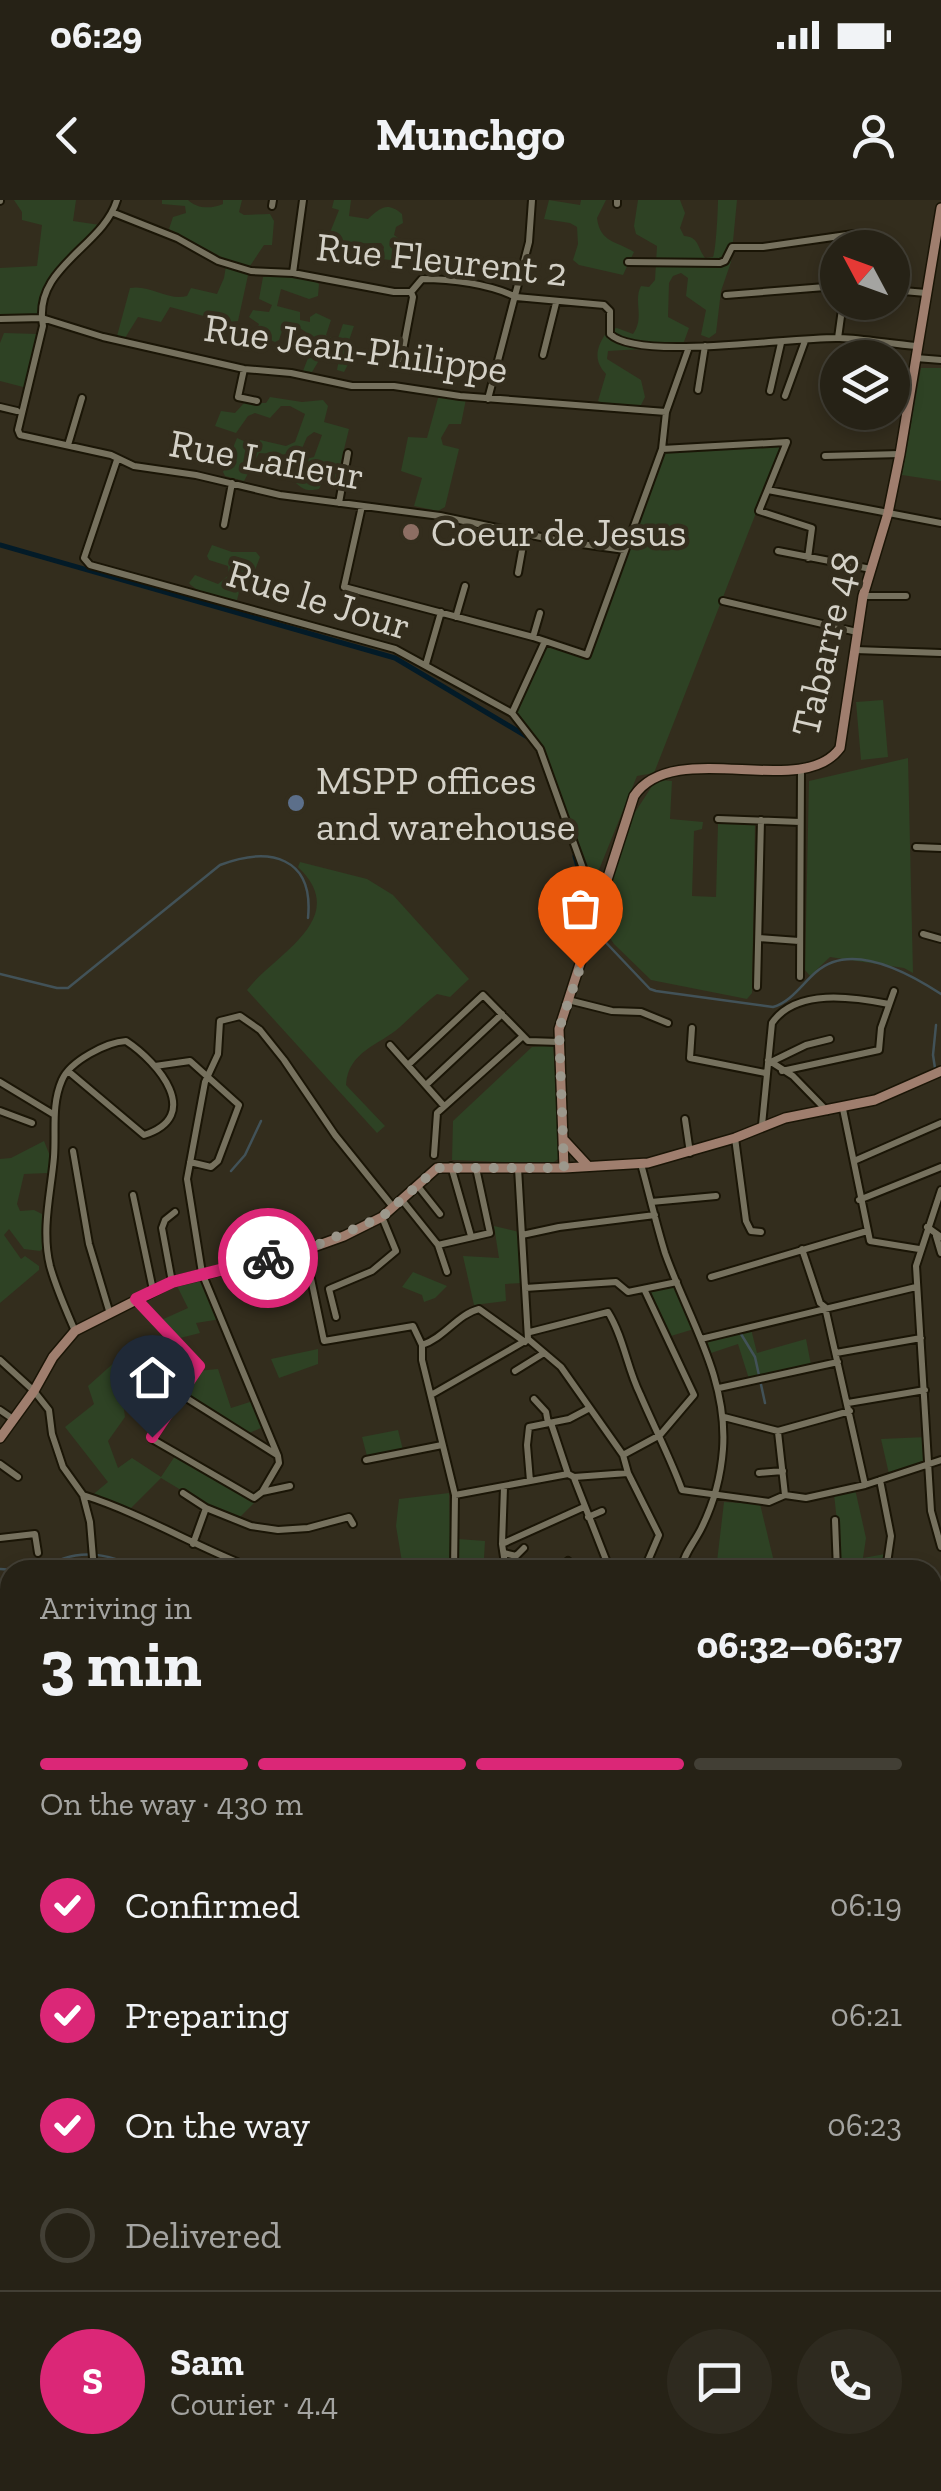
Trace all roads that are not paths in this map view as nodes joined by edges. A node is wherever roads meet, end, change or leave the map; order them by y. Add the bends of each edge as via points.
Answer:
1 (117, 200) edge
2 (302, 200) edge
3 (532, 200) edge
4 (941, 208) edge
5 (114, 212) junction
6 (938, 235) edge
7 (820, 239) edge
8 (628, 262) dead end
9 (293, 273) junction
10 (820, 287) edge
11 (411, 292) junction
12 (910, 292) edge
13 (926, 293) junction
14 (726, 295) dead end
15 (516, 297) junction
16 (556, 303) junction
17 (42, 318) junction
18 (0, 319) edge
19 (840, 320) edge
20 (838, 338) junction
21 (805, 342) junction
22 (781, 343) junction
23 (705, 346) junction
24 (916, 346) junction
25 (689, 347) junction
26 (543, 355) dead end
27 (914, 358) junction
28 (941, 360) edge
29 (400, 366) dead end
30 (244, 369) junction
31 (698, 390) dead end
32 (770, 391) dead end
33 (785, 396) dead end
34 (82, 398) dead end
35 (488, 398) junction
36 (257, 401) dead end
37 (0, 407) edge
38 (17, 411) dead end
39 (666, 412) junction
40 (68, 445) junction
41 (662, 449) junction
42 (348, 453) dead end
43 (900, 454) junction
44 (825, 456) dead end
45 (117, 460) junction
46 (232, 483) junction
47 (768, 490) junction
48 (338, 503) junction
49 (362, 506) junction
50 (888, 513) junction
51 (941, 522) edge
52 (224, 525) dead end
53 (525, 534) junction
54 (625, 550) junction
55 (778, 551) dead end
56 (808, 558) junction
57 (871, 568) junction
58 (518, 573) dead end
59 (465, 586) dead end
60 (864, 596) junction
61 (906, 596) dead end
62 (724, 601) dead end
63 (440, 612) junction
64 (540, 613) dead end
65 (456, 617) junction
66 (857, 632) junction
67 (533, 636) junction
68 (545, 641) junction
69 (853, 650) junction
70 (941, 652) edge
71 (426, 664) junction
72 (512, 713) junction
73 (801, 767) junction
74 (718, 819) dead end
75 (761, 820) junction
76 (800, 822) junction
77 (916, 847) dead end
78 (941, 848) edge
79 (585, 874) dead end
80 (923, 934) dead end
81 (759, 938) junction
82 (941, 939) edge
83 (799, 941) junction
84 (800, 978) dead end
85 (757, 986) dead end
86 (894, 991) dead end
87 (568, 1000) junction
88 (889, 1004) junction
89 (502, 1014) junction
90 (668, 1023) dead end
91 (692, 1028) dead end
92 (523, 1036) junction
93 (830, 1039) dead end
94 (558, 1042) junction
95 (390, 1045) dead end
96 (771, 1060) junction
97 (408, 1065) junction
98 (154, 1066) junction
99 (68, 1071) junction
100 (782, 1071) junction
101 (941, 1071) edge
102 (765, 1073) junction
103 (207, 1075) junction
104 (0, 1082) edge
105 (426, 1086) junction
106 (444, 1106) junction
107 (842, 1109) junction
108 (0, 1111) edge
109 (828, 1112) junction
110 (53, 1114) junction
111 (685, 1120) dead end
112 (32, 1123) dead end
113 (941, 1123) edge
114 (762, 1125) junction
115 (735, 1138) junction
116 (564, 1140) junction
117 (72, 1151) dead end
118 (690, 1152) junction
119 (434, 1155) dead end
120 (854, 1161) junction
121 (190, 1162) junction
122 (641, 1164) junction
123 (451, 1166) junction
124 (588, 1166) junction
125 (476, 1167) junction
126 (941, 1167) edge
127 (518, 1168) junction
128 (564, 1168) junction
129 (416, 1184) junction
130 (941, 1192) edge
131 (133, 1195) dead end
132 (716, 1196) dead end
133 (859, 1200) junction
134 (652, 1202) junction
135 (398, 1203) junction
136 (174, 1212) dead end
137 (440, 1214) dead end
138 (655, 1215) junction
139 (382, 1217) junction
140 (928, 1227) junction
141 (866, 1231) junction
142 (760, 1232) dead end
143 (522, 1235) junction
144 (471, 1236) junction
145 (938, 1237) edge
146 (438, 1246) junction
147 (919, 1248) junction
148 (802, 1249) junction
149 (305, 1250) junction
150 (941, 1253) edge
151 (447, 1272) dead end
152 (202, 1273) junction
153 (712, 1277) dead end
154 (172, 1282) junction
155 (678, 1282) junction
156 (916, 1286) junction
157 (525, 1288) junction
158 (154, 1290) junction
159 (644, 1291) junction
160 (136, 1299) junction
161 (825, 1307) junction
162 (110, 1314) junction
163 (336, 1317) dead end
164 (75, 1331) junction
165 (528, 1337) junction
166 (921, 1338) junction
167 (700, 1339) junction
168 (422, 1345) junction
169 (544, 1352) junction
170 (838, 1358) junction
171 (0, 1360) edge
172 (515, 1371) dead end
173 (720, 1388) junction
174 (34, 1390) junction
175 (925, 1390) junction
176 (180, 1394) junction
177 (431, 1395) junction
178 (534, 1399) dead end
179 (849, 1407) junction
180 (588, 1409) junction
181 (0, 1410) edge
182 (724, 1417) junction
183 (14, 1419) junction
184 (549, 1422) junction
185 (778, 1431) junction
186 (660, 1435) junction
187 (0, 1438) edge
188 (442, 1445) junction
189 (623, 1455) junction
190 (278, 1456) junction
191 (366, 1460) dead end
192 (941, 1460) edge
193 (930, 1462) junction
194 (0, 1464) edge
195 (782, 1471) junction
196 (628, 1473) junction
197 (759, 1473) dead end
198 (571, 1475) junction
199 (18, 1476) dead end
200 (880, 1480) junction
201 (530, 1481) junction
202 (865, 1485) junction
203 (290, 1486) dead end
204 (504, 1487) junction
205 (262, 1492) junction
206 (183, 1493) dead end
207 (455, 1494) junction
208 (786, 1495) junction
209 (83, 1496) junction
210 (714, 1496) junction
211 (206, 1508) junction
212 (584, 1508) junction
213 (941, 1510) edge
214 (931, 1511) junction
215 (602, 1512) dead end
216 (588, 1517) junction
217 (835, 1520) dead end
218 (354, 1524) dead end
219 (0, 1538) edge
220 (193, 1544) junction
221 (941, 1547) edge
222 (524, 1548) dead end
223 (503, 1549) junction
224 (38, 1553) dead end
225 (93, 1560) edge
226 (232, 1560) edge
227 (454, 1560) edge
228 (505, 1560) edge
229 (606, 1560) edge
230 (648, 1560) edge
231 (682, 1560) edge
232 (837, 1560) edge
233 (887, 1560) edge

1 - 5 street
2 - 9 street
3 - 15 street
4 - 6 street, Tabarre 48
5 - 9 street, Rue Fleurent 2 via 218,261
5 - 17 street via 56,272
6 - 13 street, Tabarre 48
7 - 8 street via 732,247 720,263
9 - 11 street, Rue Fleurent 2
10 - 14 street
11 - 15 street, Rue Fleurent 2 via 422,279 436,279
11 - 29 street
12 - 13 street
13 - 24 street, Tabarre 48
15 - 16 street, Rue Fleurent 2
15 - 35 street
16 - 25 street, Rue Fleurent 2 via 604,305 610,334 624,342
16 - 26 street
17 - 18 street, Rue Jean-Philippe
17 - 30 street, Rue Jean-Philippe
17 - 40 street, Rue Lafleur via 18,430
19 - 20 street
20 - 21 street
20 - 24 street
21 - 22 street
21 - 33 street
22 - 23 street
22 - 32 street
23 - 25 street
23 - 31 street
24 - 27 street, Tabarre 48
25 - 39 street
27 - 28 street
27 - 43 street, Tabarre 48
30 - 35 street, Rue Jean-Philippe
30 - 36 street via 238,397
34 - 40 street
35 - 39 street, Rue Jean-Philippe
37 - 38 street
39 - 41 street
40 - 45 street, Rue Lafleur
41 - 47 street via 786,442
41 - 54 street
42 - 48 street
43 - 44 street
43 - 50 street, Tabarre 48
45 - 46 street, Rue Lafleur
45 - 71 street, Rue le Jour via 84,558 94,566 396,649
46 - 48 street, Rue Lafleur
46 - 52 street
47 - 50 street
47 - 56 street via 760,511 812,528
48 - 49 street, Rue Lafleur
49 - 53 street, Rue Lafleur
49 - 63 street via 343,586
50 - 51 street
50 - 57 street, Tabarre 48
53 - 54 street, Rue Lafleur
53 - 58 street
54 - 68 street via 586,654
55 - 56 street
56 - 57 street
57 - 60 street, Tabarre 48
59 - 65 street
60 - 61 street
60 - 66 street, Tabarre 48
62 - 66 street
63 - 65 street
63 - 71 street
64 - 67 street
65 - 67 street
66 - 69 street, Tabarre 48
67 - 68 street
68 - 72 street
69 - 70 street
69 - 73 street, Tabarre 48 via 840,748 832,759
71 - 72 street, Rue le Jour
72 - 79 street via 540,748
73 - 76 street
73 - 87 street, Tabarre 48 via 702,768 648,779 634,796
74 - 75 street
75 - 76 street
75 - 81 street
76 - 83 street
77 - 78 street
80 - 82 street
81 - 83 street
81 - 85 street
83 - 84 street
86 - 88 street
87 - 90 street
87 - 94 street
88 - 96 street via 807,999 787,1008 772,1023
88 - 100 street via 879,1050
89 - 92 street
89 - 97 street via 483,995
89 - 105 street
91 - 102 street via 690,1058
92 - 94 street
92 - 106 street
93 - 96 street
94 - 116 street
95 - 97 street
96 - 100 street
96 - 102 street
97 - 105 street
98 - 99 street via 126,1041 104,1044
98 - 99 street via 174,1100 172,1117 149,1134
98 - 103 street via 186,1060
99 - 110 street
100 - 109 street
101 - 107 street
102 - 114 street
103 - 121 street
103 - 121 street via 239,1108 218,1161
103 - 135 street via 218,1054 220,1021 249,1020 335,1135
104 - 110 street
105 - 106 street
106 - 119 street via 437,1113
107 - 109 street
107 - 120 street
108 - 112 street
109 - 114 street
110 - 164 street via 49,1263
111 - 118 street
113 - 120 street
114 - 115 street
115 - 118 street
115 - 142 street via 746,1221
116 - 124 street
116 - 128 street
117 - 162 street
118 - 122 street
120 - 133 street
121 - 152 street
122 - 124 street
122 - 134 street
123 - 125 street
123 - 129 street
123 - 144 street
124 - 128 street
125 - 127 street
125 - 144 street via 491,1232
126 - 133 street
127 - 128 street
127 - 143 street
129 - 135 street
129 - 137 street
130 - 140 street
131 - 158 street
132 - 134 street
133 - 141 street
134 - 138 street
135 - 139 street
135 - 146 street
136 - 154 street via 162,1228
138 - 143 street
138 - 155 street
139 - 149 street
139 - 163 street via 396,1251 372,1271 329,1289
140 - 145 street
140 - 147 street
141 - 147 street via 870,1241
141 - 148 street
143 - 157 street
144 - 146 street
145 - 150 street
146 - 151 street
147 - 156 street
148 - 153 street
148 - 161 street
149 - 152 street
149 - 168 street via 324,1341 413,1326
152 - 154 street
152 - 190 street
154 - 158 street
155 - 159 street
155 - 167 street
156 - 161 street
156 - 166 street
157 - 159 street via 616,1282 628,1292
157 - 165 street
158 - 160 street
159 - 186 street via 694,1395
160 - 162 street
160 - 176 street via 199,1366
161 - 167 street
161 - 170 street
162 - 164 street
164 - 174 street
165 - 168 street via 479,1309
165 - 169 street
165 - 177 street
165 - 186 street via 608,1312
166 - 170 street
166 - 175 street
167 - 173 street
168 - 177 street
169 - 172 street
169 - 180 street
170 - 173 street
170 - 179 street
171 - 174 street
173 - 182 street
174 - 183 street
174 - 209 street via 49,1410 63,1466
175 - 179 street
175 - 193 street
176 - 190 street
176 - 205 street via 152,1439 254,1498
177 - 188 street
178 - 184 street
179 - 185 street
179 - 202 street
180 - 184 street
180 - 189 street
181 - 183 street
182 - 185 street
182 - 210 street
183 - 187 street
184 - 198 street
184 - 201 street via 529,1428
185 - 195 street
186 - 189 street
186 - 210 street via 682,1490
188 - 191 street
188 - 207 street
189 - 196 street
190 - 205 street
192 - 193 street
193 - 200 street
193 - 214 street
194 - 199 street
195 - 197 street
195 - 208 street
196 - 198 street
196 - 230 street via 659,1535
198 - 201 street
198 - 212 street
200 - 202 street
200 - 233 street via 891,1536
201 - 204 street
202 - 208 street via 806,1498
203 - 205 street
204 - 207 street
204 - 223 street
206 - 211 street
207 - 227 street
208 - 210 street via 769,1502
209 - 220 street
209 - 225 street
210 - 231 street
211 - 218 street via 266,1529 295,1530 349,1517
211 - 220 street
212 - 216 street
212 - 223 street
213 - 214 street
214 - 221 street
215 - 216 street
216 - 229 street
217 - 232 street
219 - 224 street via 35,1534
220 - 226 street
222 - 223 street via 516,1556
223 - 228 street

